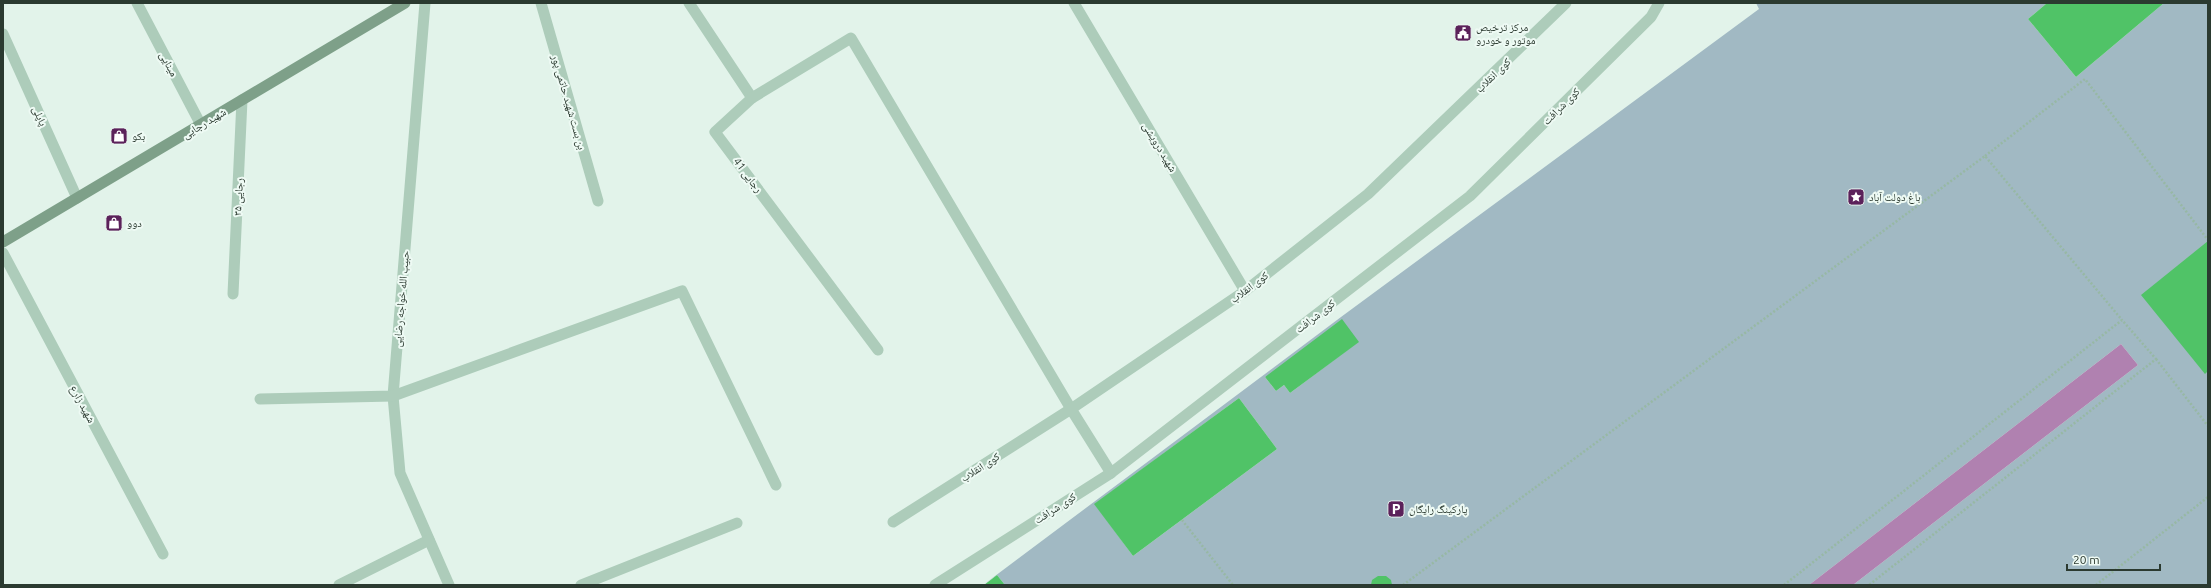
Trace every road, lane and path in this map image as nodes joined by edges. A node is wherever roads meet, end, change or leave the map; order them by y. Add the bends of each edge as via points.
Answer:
1 (137, 3) edge
2 (405, 3) edge
3 (425, 3) edge
4 (541, 3) edge
5 (689, 3) edge
6 (1074, 3) edge
7 (1566, 3) edge
8 (1659, 3) edge
9 (3, 34) edge
10 (752, 98) junction
11 (242, 100) junction
12 (201, 125) junction
13 (1985, 156) junction
14 (77, 198) junction
15 (598, 200) dead end
16 (2208, 240) edge
17 (3, 242) edge
18 (3, 253) edge
19 (1246, 291) junction
20 (233, 294) dead end
21 (2122, 320) junction
22 (878, 350) dead end
23 (2156, 359) junction
24 (393, 396) junction
25 (260, 399) dead end
26 (1071, 409) junction
27 (2208, 426) edge
28 (1111, 473) junction
29 (776, 485) dead end
30 (2208, 497) edge
31 (1182, 520) dead end
32 (893, 522) dead end
33 (737, 523) dead end
34 (429, 540) junction
35 (163, 554) dead end
36 (339, 585) edge
37 (449, 585) edge
38 (581, 585) edge
39 (935, 585) edge
40 (1233, 585) edge
41 (1403, 585) edge
42 (1784, 585) edge
43 (1869, 585) edge
44 (2096, 585) edge

1 - 12 street, مینایی
2 - 11 main road, شهید رجایی
3 - 24 street, حبیب الله خواجه رضایی
4 - 15 street, بن بست شهید حاتمی پور
5 - 10 street
6 - 19 street, شهید درویشی
7 - 19 street, کوی انقلاب via 1368,194
8 - 28 street, کوی شرافت via 1651,17 1470,196
9 - 14 street, پاپلی
10 - 22 street, رجایی 41 via 715,132
10 - 26 street via 851,38
11 - 12 main road, شهید رجایی
11 - 20 street, رجایی ۳۵
12 - 14 main road, شهید رجایی
13 - 16 path via 2085,79
13 - 21 path
13 - 41 path
14 - 17 main road, شهید رجایی
18 - 35 street, شهید زارع
19 - 26 street, کوی انقلاب
21 - 23 path
21 - 42 path
23 - 27 path
23 - 43 path
24 - 25 street
24 - 29 street via 682,291
24 - 34 street, حبیب الله خواجه رضایی via 400,473
26 - 28 street
26 - 32 street, کوی انقلاب
28 - 39 street, کوی شرافت
30 - 44 path
31 - 40 path
33 - 38 street
34 - 36 street
34 - 37 street, حبیب الله خواجه رضایی

